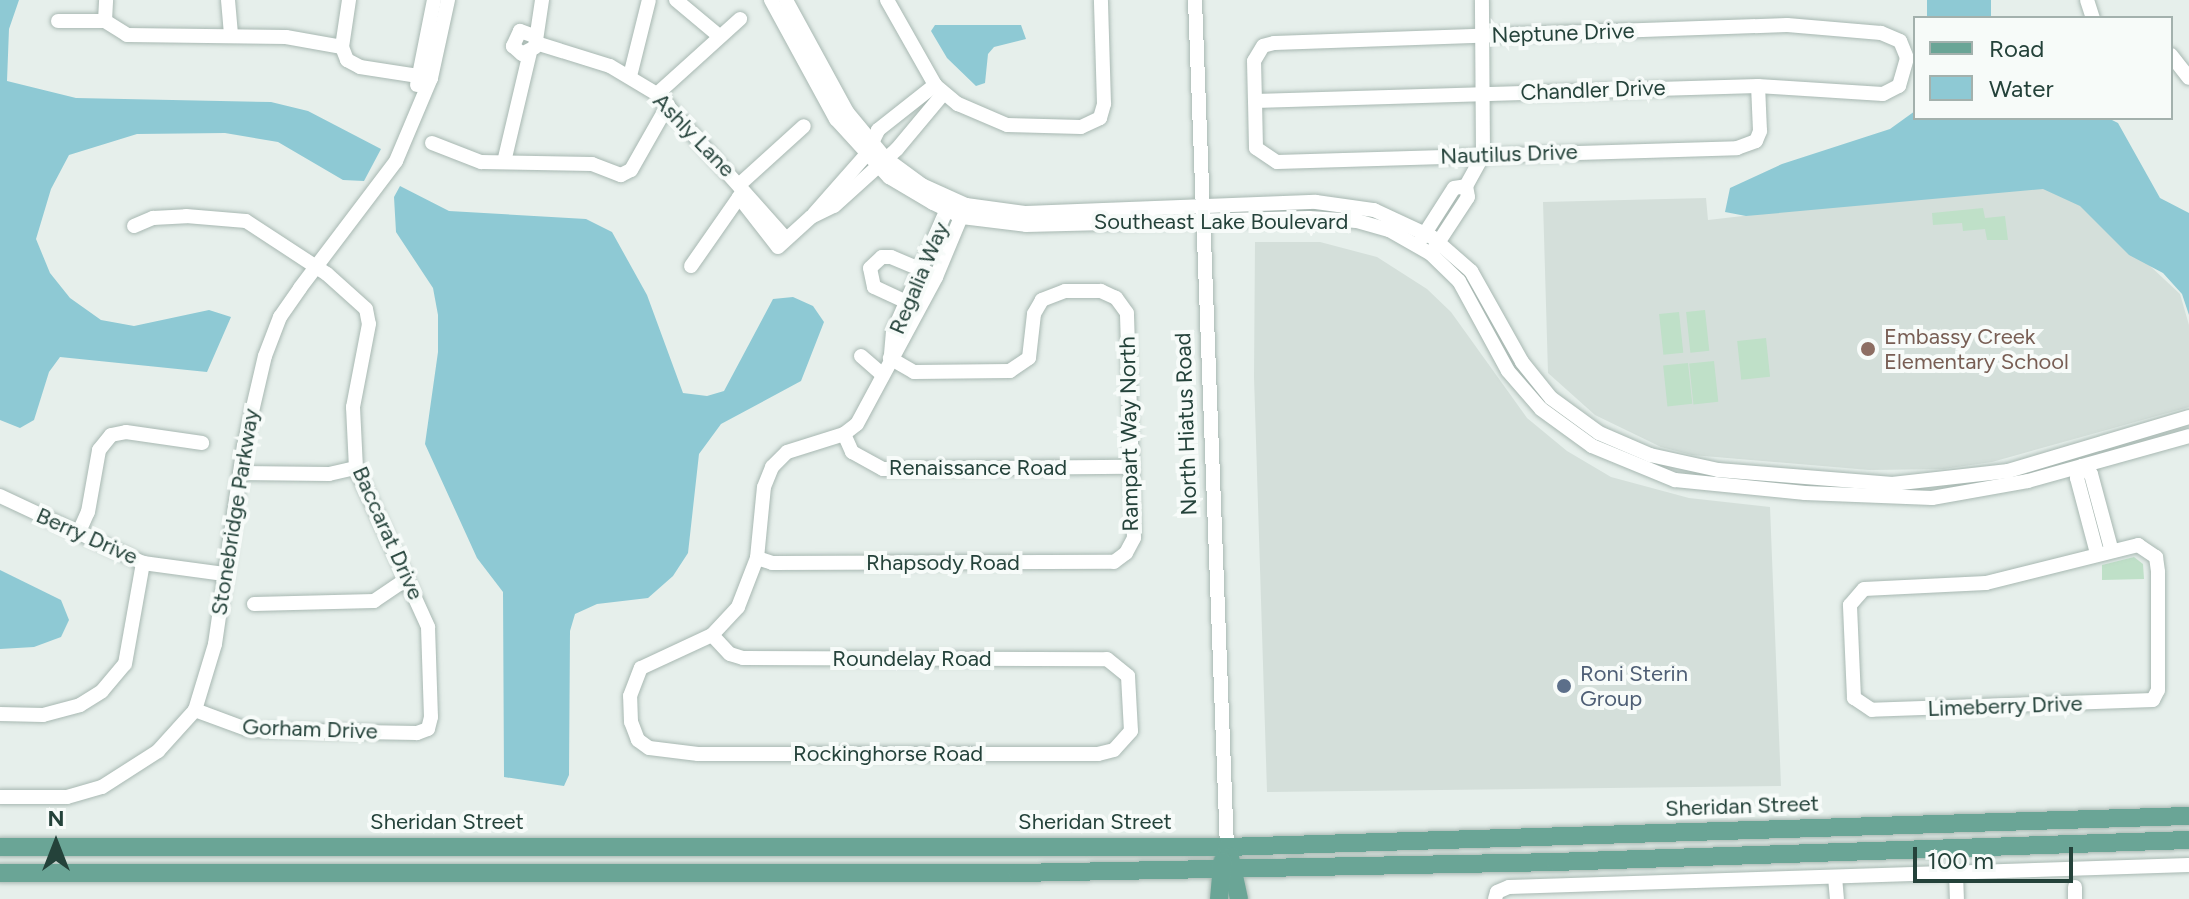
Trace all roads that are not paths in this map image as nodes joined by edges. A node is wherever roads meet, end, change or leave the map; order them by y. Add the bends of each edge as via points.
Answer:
1 (106, 0) edge
2 (228, 0) edge
3 (349, 0) edge
4 (434, 0) edge
5 (448, 0) edge
6 (542, 0) edge
7 (649, 0) edge
8 (676, 0) edge
9 (771, 0) edge
10 (786, 0) edge
11 (887, 0) edge
12 (1101, 0) edge
13 (1195, 0) edge
14 (1482, 0) edge
15 (740, 19) dead end
16 (58, 21) dead end
17 (105, 21) junction
18 (231, 34) junction
19 (1483, 35) junction
20 (719, 36) junction
21 (533, 44) junction
22 (342, 47) junction
23 (1907, 58) joint
24 (2173, 58) edge
25 (630, 76) junction
26 (425, 78) junction
27 (2189, 78) edge
28 (1758, 86) junction
29 (939, 89) junction
30 (1483, 93) junction
31 (657, 94) junction
32 (1255, 101) junction
33 (668, 105) junction
34 (804, 126) dead end
35 (432, 143) dead end
36 (1483, 155) junction
37 (875, 156) junction
38 (504, 162) junction
39 (741, 190) junction
40 (949, 205) junction
41 (964, 211) junction
42 (1202, 213) junction
43 (134, 226) dead end
44 (1428, 244) junction
45 (316, 266) junction
46 (691, 266) dead end
47 (920, 268) junction
48 (936, 277) junction
49 (913, 305) junction
50 (861, 356) dead end
51 (890, 358) junction
52 (882, 374) junction
53 (2189, 417) edge
54 (844, 434) junction
55 (2189, 436) edge
56 (202, 443) dead end
57 (2078, 450) junction
58 (2082, 466) junction
59 (1129, 467) junction
60 (356, 468) junction
61 (240, 473) junction
62 (0, 496) edge
63 (78, 534) junction
64 (2104, 550) junction
65 (1126, 553) joint
66 (757, 558) junction
67 (143, 563) junction
68 (224, 574) junction
69 (405, 580) junction
70 (254, 604) dead end
71 (712, 635) junction
72 (195, 710) junction
73 (0, 714) edge
74 (428, 729) joint
75 (1124, 740) joint
76 (0, 797) edge
77 (2189, 816) edge
78 (2072, 820) junction
79 (1606, 834) junction
80 (2189, 840) edge
81 (2073, 845) junction
82 (0, 847) edge
83 (1227, 847) junction
84 (1607, 860) junction
85 (2189, 865) edge
86 (1226, 869) junction
87 (0, 873) edge
88 (1956, 873) junction
89 (1835, 877) junction
90 (1605, 892) edge
91 (1496, 895) edge
92 (1219, 899) edge
93 (1239, 899) edge
94 (1837, 899) edge
95 (1957, 899) edge

1 - 17 street
2 - 18 street
3 - 22 street
4 - 26 street, Stonebridge Parkway
5 - 26 street, Stonebridge Parkway
6 - 21 street
7 - 25 street
8 - 20 street
9 - 37 street, Southeast Lake Boulevard via 798,40 836,119
10 - 37 street, Southeast Lake Boulevard
11 - 29 street
12 - 29 street via 1104,104 1095,123 1007,125
13 - 42 street, North Hiatus Road
14 - 19 street
15 - 20 street
16 - 17 street
17 - 18 street via 127,35
18 - 22 street
19 - 23 street, Neptune Drive via 1787,25 1881,33 1900,41
19 - 30 street
19 - 32 street, Neptune Drive via 1263,46 1254,61
20 - 31 street
21 - 25 street, Ashly Lane
21 - 38 street
22 - 26 street via 347,60 360,67
23 - 28 street, Chandler Drive via 1899,86 1883,94
24 - 27 street
25 - 31 street, Ashly Lane
26 - 45 street, Stonebridge Parkway via 396,161
28 - 30 street, Chandler Drive
28 - 36 street, Nautilus Drive via 1760,131 1756,141 1737,148
29 - 37 street
29 - 37 street via 878,130
30 - 32 street, Chandler Drive
30 - 36 street
31 - 33 street, Ashly Lane
32 - 36 street, Nautilus Drive via 1256,148 1277,162
33 - 38 street via 627,173 592,164
33 - 39 street, Ashly Lane
34 - 39 street
35 - 38 street via 481,162
36 - 44 street via 1466,186 1468,197
37 - 39 street, Ashly Lane via 834,206 811,217 782,243
37 - 40 street, Southeast Lake Boulevard
39 - 46 street
40 - 41 street, Southeast Lake Boulevard
40 - 47 street, Regalia Way
41 - 42 street, Southeast Lake Boulevard
41 - 48 street, Regalia Way
42 - 44 street, Southeast Lake Boulevard via 1345,203
42 - 83 street, North Hiatus Road
43 - 45 street via 153,218 232,217 261,228
44 - 57 street, Southeast Lake Boulevard via 1471,271 1522,362 1551,398 1599,433 1650,455 1718,470 1892,484 2008,471
44 - 58 street, Southeast Lake Boulevard via 1459,281 1508,371 1541,409 1592,446 1645,470 1716,486 1908,499 1997,488
45 - 60 street, Baccarat Drive via 360,301 369,317 353,407
45 - 61 street, Stonebridge Parkway via 280,317 265,356
47 - 48 street
47 - 49 street, Regalia Way
47 - 49 street via 891,257 882,257 870,268 874,287
48 - 49 street, Regalia Way
49 - 51 street, Regalia Way via 893,332
50 - 52 street
51 - 52 street, Regalia Way
51 - 59 street, Rampart Way North via 914,372 1017,368 1029,358 1034,314 1042,300 1065,291 1101,291 1116,298 1127,313
52 - 54 street, Regalia Way via 857,424
53 - 57 street, Southeast Lake Boulevard
54 - 59 street, Renaissance Road via 852,452 883,469
54 - 66 street via 787,452 772,467 764,487
55 - 58 street, Southeast Lake Boulevard
56 - 63 street via 126,432 111,435 99,450 88,512
57 - 58 street
58 - 64 street via 2091,474
59 - 65 street, Rampart Way North via 1134,538
60 - 61 street via 329,474
60 - 69 street, Baccarat Drive
61 - 68 street, Stonebridge Parkway
62 - 63 street, Berry Drive
63 - 67 street, Berry Drive
64 - 64 street, Limeberry Drive via 1986,583 1858,593 1850,605 1851,690 1858,703 1872,710 2153,700 2158,690 2156,557 2138,545
65 - 66 street, Rhapsody Road via 1114,562 772,563
66 - 71 street via 738,607
67 - 68 street, Berry Drive
67 - 73 street via 125,664 102,691 80,705 43,715
68 - 72 street, Stonebridge Parkway via 208,678
69 - 70 street via 374,601
69 - 74 street, Baccarat Drive via 428,627
71 - 75 street, Roundelay Road via 730,654 743,658 1107,659 1128,676 1131,731
71 - 75 street, Rockinghorse Road via 651,662 633,681 631,722 638,740 649,748 698,754 1098,754
72 - 74 street, Gorham Drive via 249,730
72 - 76 street, Stonebridge Parkway via 158,751 102,787 67,797
77 - 78 main road, Sheridan Street
78 - 79 main road, Sheridan Street
78 - 81 main road
79 - 83 main road, Sheridan Street
79 - 84 main road
80 - 81 main road
81 - 84 main road
82 - 83 main road, Sheridan Street
83 - 86 main road, North Hiatus Road
84 - 86 main road
85 - 88 street
86 - 87 main road
86 - 92 main road, North Hiatus Road
86 - 93 main road, North Hiatus Road
88 - 89 street
88 - 95 street
89 - 90 street
89 - 94 street
90 - 91 street

